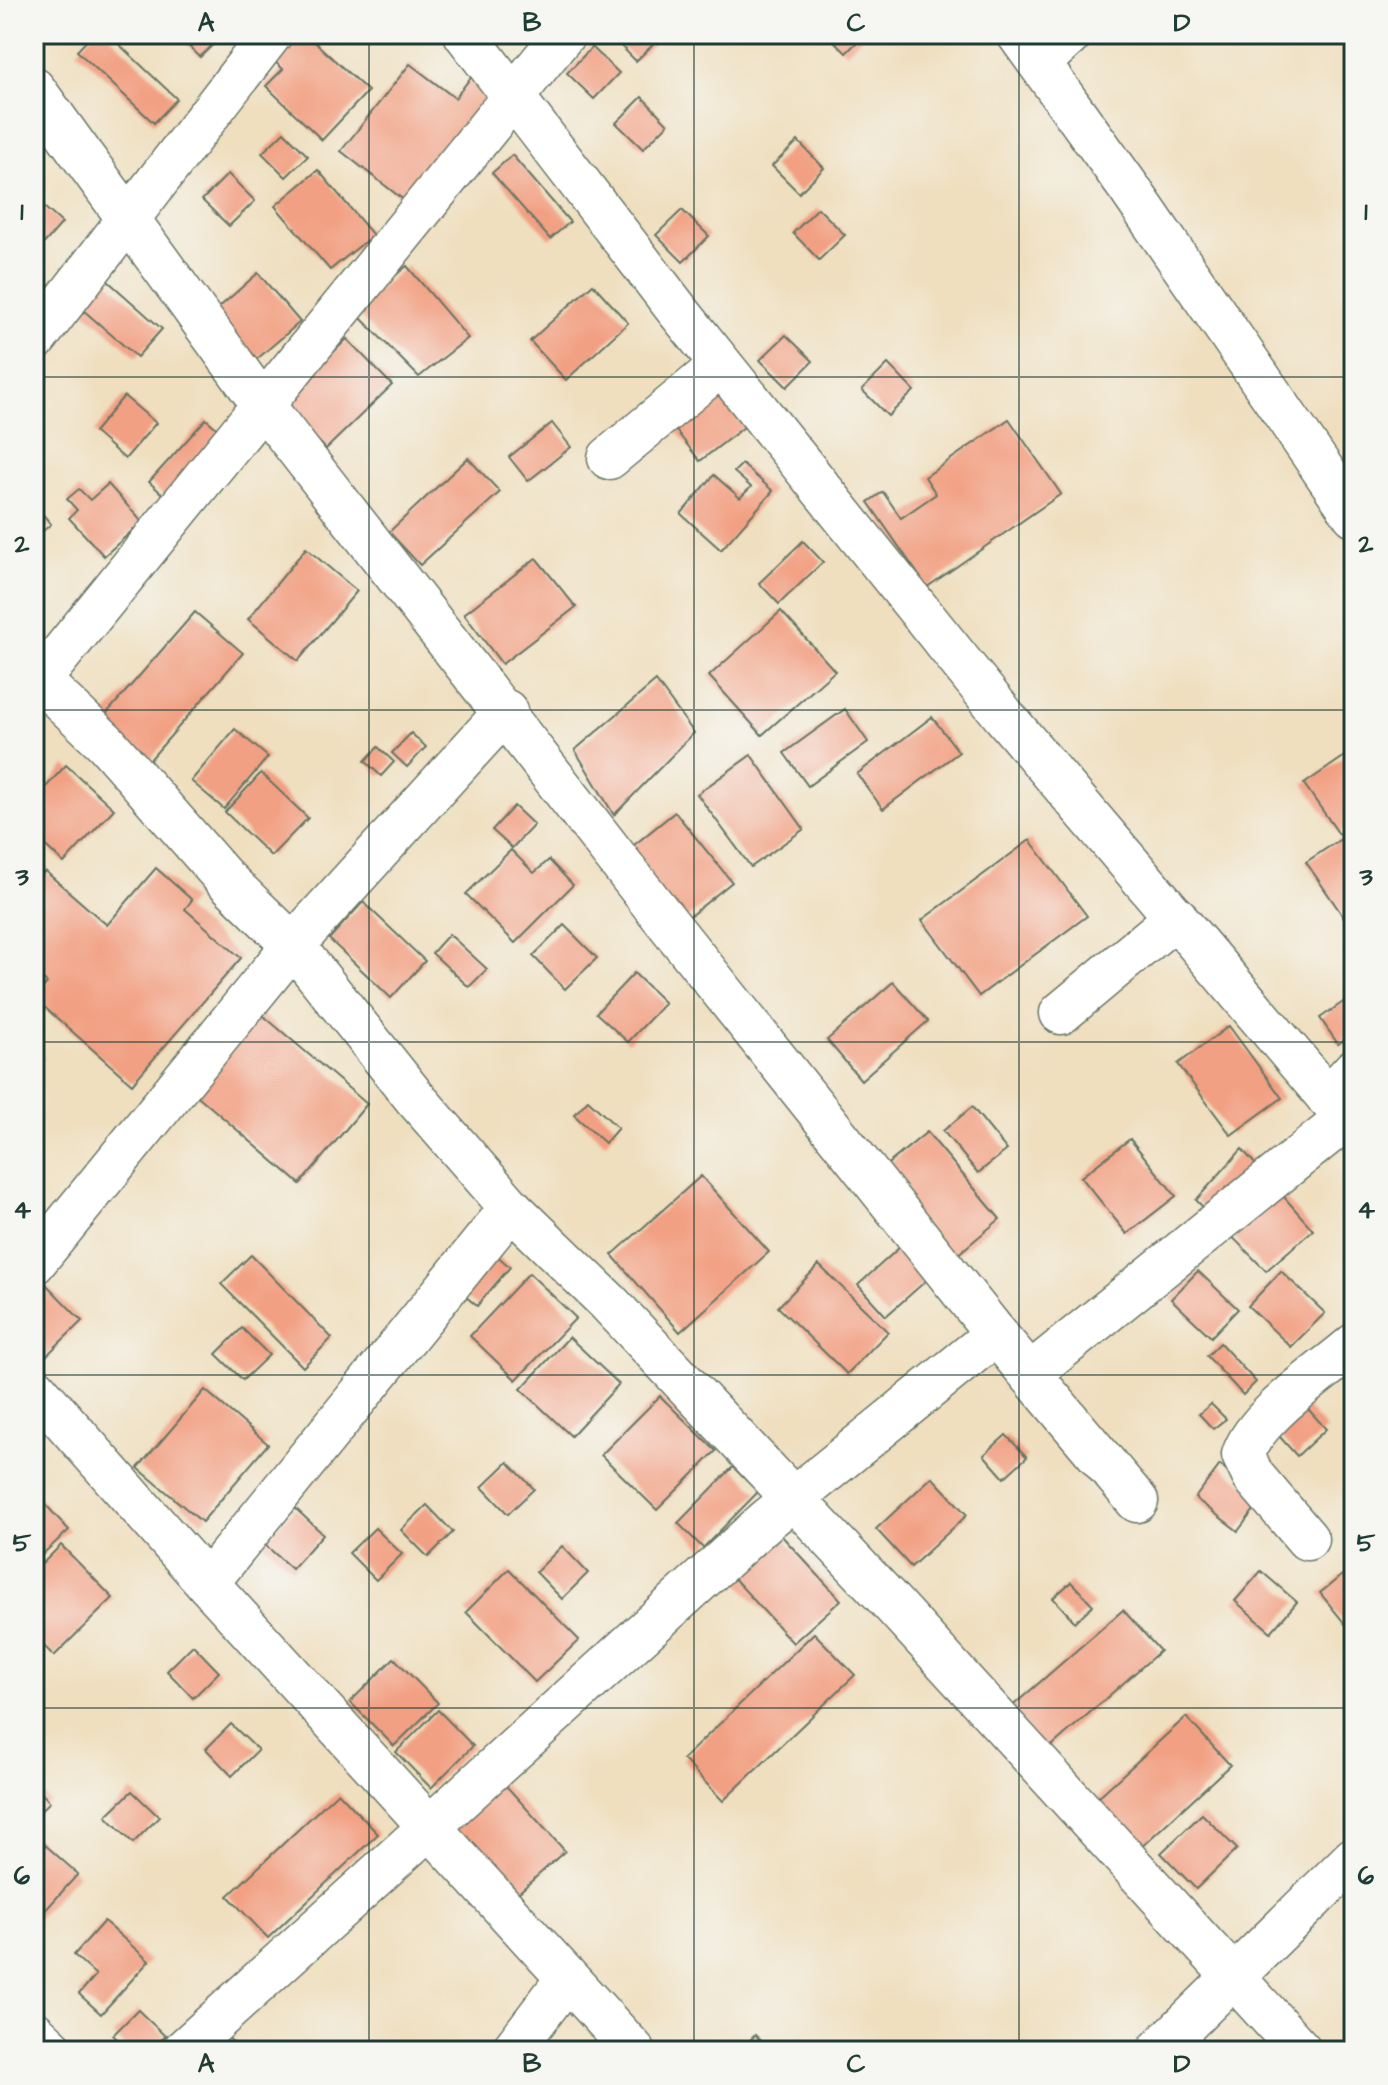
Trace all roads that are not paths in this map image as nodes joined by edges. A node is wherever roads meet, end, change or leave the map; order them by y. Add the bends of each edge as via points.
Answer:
1 (271, 34) edge
2 (465, 34) edge
3 (564, 34) edge
4 (1071, 34) edge
5 (1028, 48) edge
6 (34, 89) edge
7 (513, 97) junction
8 (130, 219) junction
9 (34, 341) edge
10 (721, 365) junction
11 (263, 405) junction
12 (609, 458) dead end
13 (1354, 515) edge
14 (36, 681) edge
15 (506, 711) junction
16 (1176, 917) junction
17 (293, 945) junction
18 (1061, 1013) dead end
19 (1345, 1104) edge
20 (511, 1208) junction
21 (34, 1263) edge
22 (996, 1334) junction
23 (1354, 1345) edge
24 (1030, 1374) junction
25 (34, 1387) edge
26 (791, 1499) junction
27 (1137, 1501) dead end
28 (1307, 1539) dead end
29 (207, 1583) junction
30 (430, 1825) junction
31 (1354, 1858) edge
32 (1234, 1975) junction
33 (566, 1980) junction
34 (34, 2032) edge
35 (1287, 2046) edge
36 (54, 2051) edge
37 (183, 2051) edge
38 (512, 2051) edge
39 (634, 2051) edge
40 (1158, 2051) edge

1 - 8 street
2 - 7 street
3 - 7 street
4 - 5 street
5 - 13 street
6 - 8 street
7 - 10 street
7 - 11 street
8 - 9 street
8 - 11 street
10 - 12 street
10 - 16 street via 1004,716
11 - 14 street
11 - 15 street
14 - 17 street via 106,743 224,878
15 - 17 street
15 - 22 street via 650,901
16 - 18 street
16 - 19 street
17 - 20 street
17 - 21 street
19 - 24 street
20 - 26 street via 608,1302
20 - 29 street
22 - 24 street
22 - 26 street
23 - 28 street via 1265,1421 1248,1438 1243,1455 1253,1476
24 - 27 street
25 - 29 street
26 - 30 street
26 - 32 street
29 - 30 street
30 - 33 street
30 - 37 street
31 - 32 street
32 - 35 street
32 - 40 street
33 - 38 street
33 - 39 street
34 - 36 street

